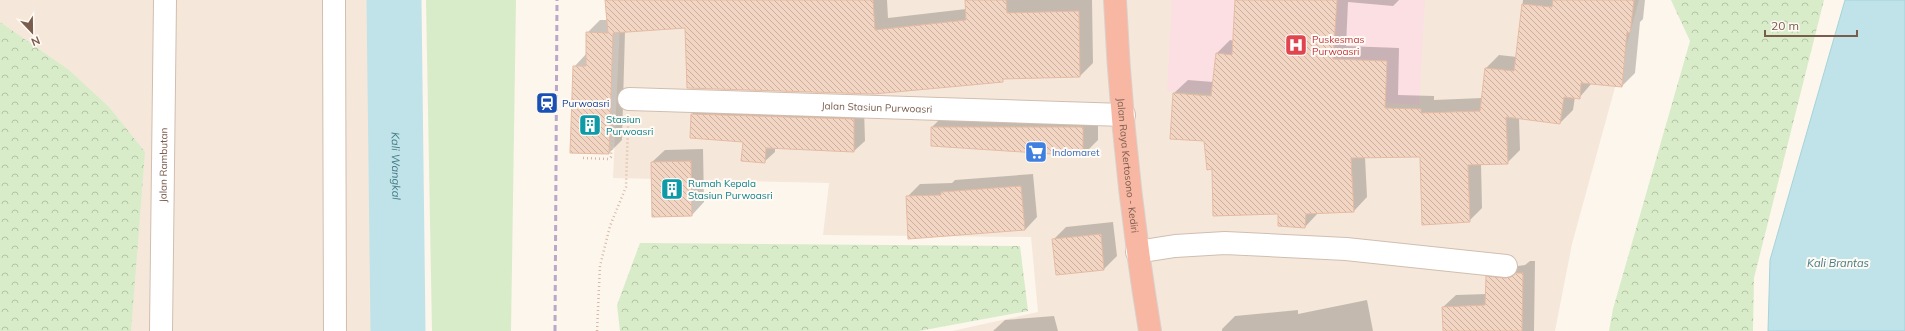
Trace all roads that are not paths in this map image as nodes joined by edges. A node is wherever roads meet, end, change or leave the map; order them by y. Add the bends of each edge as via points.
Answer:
1 (165, 0) edge
2 (334, 0) edge
3 (1115, 0) edge
4 (629, 98) road end
5 (1124, 114) junction
6 (1137, 252) junction
7 (1506, 266) dead end
8 (161, 331) edge
9 (335, 331) edge
10 (1150, 331) edge

1 - 8 street, Jalan Rambutan
2 - 9 street
3 - 5 highway, Jalan Raya Kertosono - Kediri via 1118,68
4 - 5 street, Jalan Stasiun Purwoasri
5 - 6 highway, Jalan Raya Kertosono - Kediri
6 - 7 street via 1175,246 1225,243 1346,249
6 - 10 highway, Jalan Raya Kertosono - Kediri

